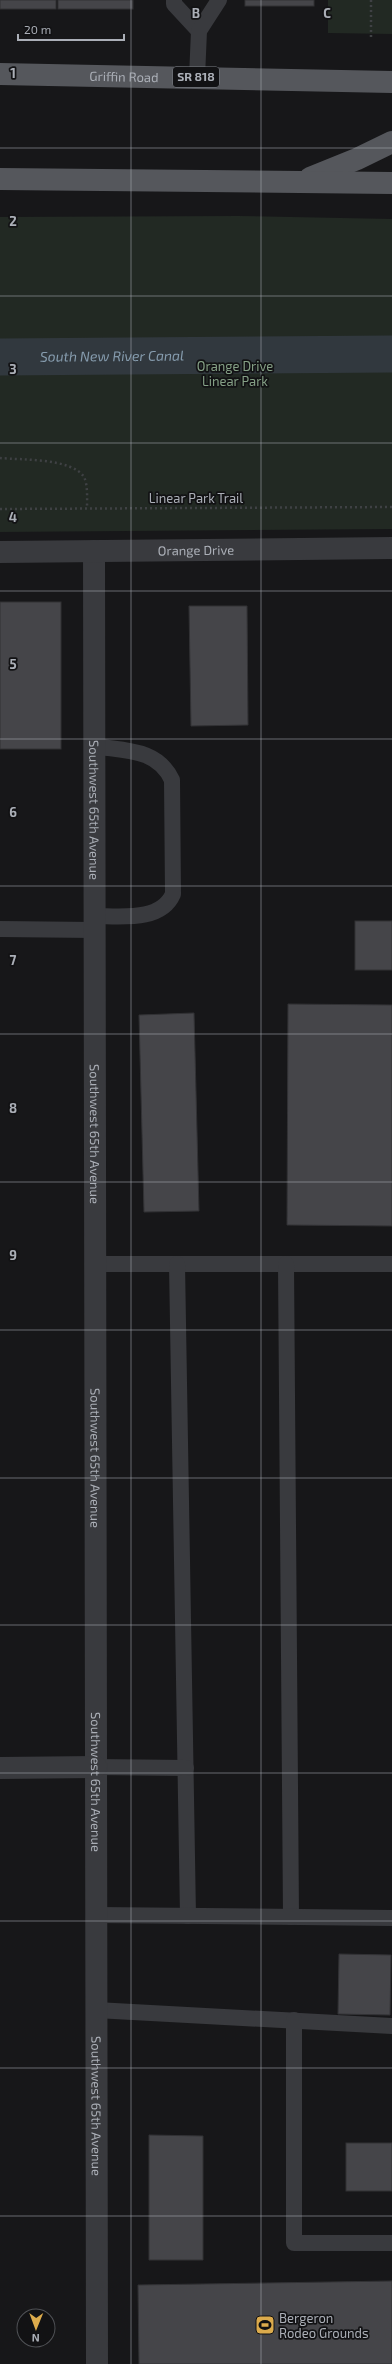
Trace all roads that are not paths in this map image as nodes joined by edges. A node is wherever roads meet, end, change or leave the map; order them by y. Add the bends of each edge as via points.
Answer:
1 (174, 0) edge
2 (219, 0) edge
3 (199, 31) junction
4 (0, 74) edge
5 (197, 77) junction
6 (392, 82) edge
7 (392, 142) edge
8 (0, 180) edge
9 (302, 181) junction
10 (392, 183) edge
11 (392, 548) edge
12 (94, 551) junction
13 (0, 552) edge
14 (94, 746) junction
15 (94, 923) junction
16 (0, 929) edge
17 (95, 1264) junction
18 (177, 1264) junction
19 (286, 1264) junction
20 (392, 1264) edge
21 (96, 1767) junction
22 (0, 1768) edge
23 (186, 1768) junction
24 (96, 1915) junction
25 (188, 1916) junction
26 (291, 1917) junction
27 (392, 1918) edge
28 (96, 2010) junction
29 (294, 2020) junction
30 (392, 2026) edge
31 (392, 2243) edge
32 (97, 2364) edge

1 - 3 lane via 174,4
2 - 3 lane
3 - 5 lane
4 - 5 main road, Griffin Road / SR 818
5 - 6 main road, Griffin Road / SR 818
7 - 9 main road
8 - 9 main road
9 - 10 main road
11 - 12 street, Orange Drive
12 - 13 street, Orange Drive
12 - 14 street, Southwest 65th Avenue
14 - 15 street, Southwest 65th Avenue
14 - 15 lane via 140,753 154,758 167,769 172,780 173,894 168,904 155,912
15 - 16 lane
15 - 17 street, Southwest 65th Avenue
17 - 18 lane
17 - 21 street, Southwest 65th Avenue
18 - 19 lane
18 - 23 lane
19 - 20 lane
19 - 26 lane
21 - 22 street
21 - 23 lane
21 - 24 street, Southwest 65th Avenue
23 - 25 lane
24 - 25 lane
24 - 28 street, Southwest 65th Avenue
25 - 26 lane
26 - 27 lane
28 - 29 lane
28 - 32 street, Southwest 65th Avenue
29 - 30 lane
29 - 31 lane via 294,2243

